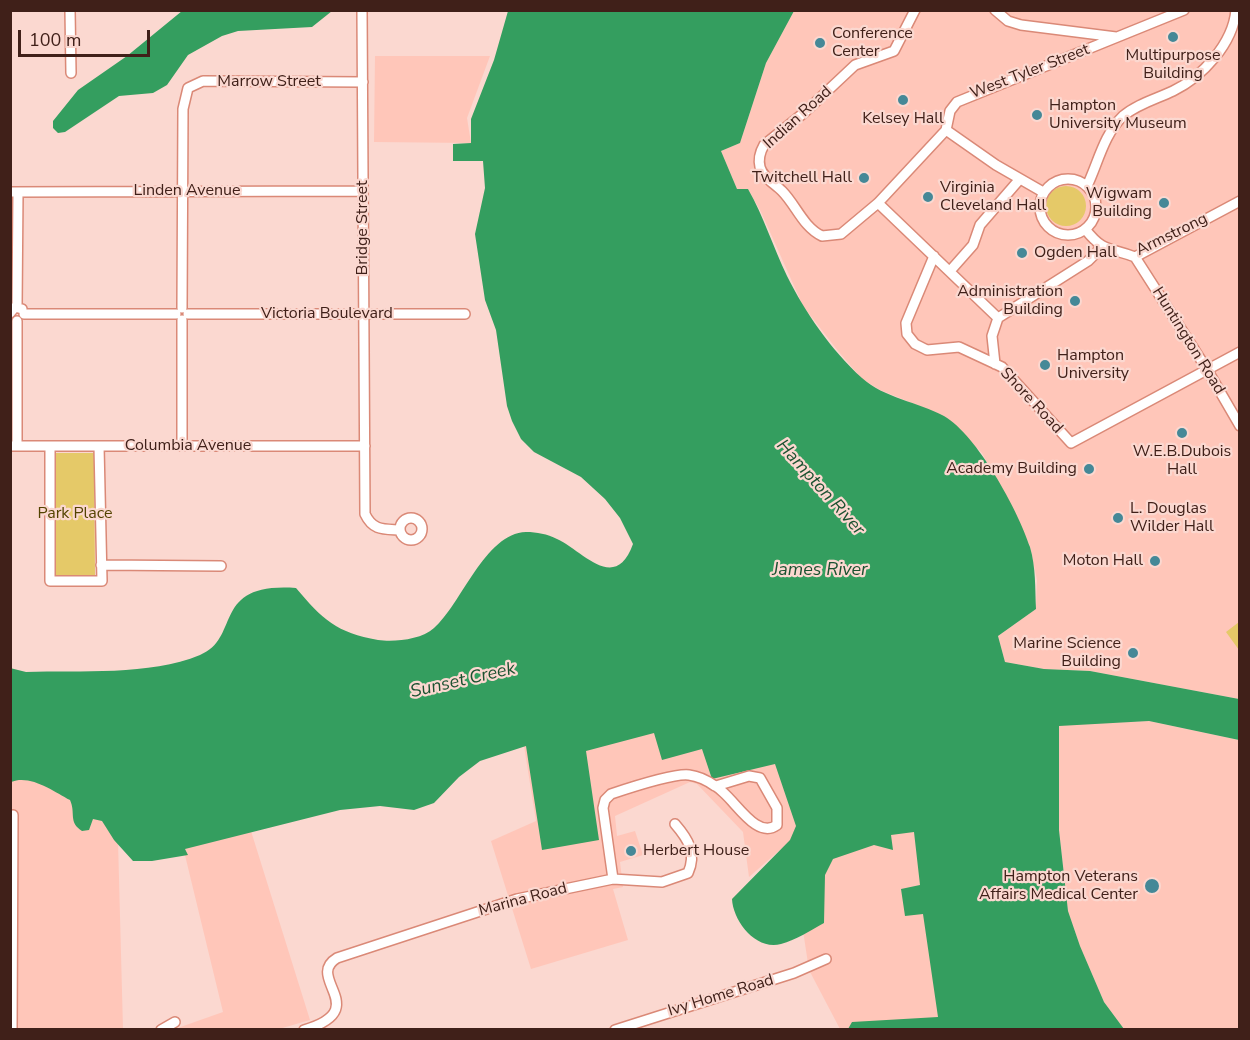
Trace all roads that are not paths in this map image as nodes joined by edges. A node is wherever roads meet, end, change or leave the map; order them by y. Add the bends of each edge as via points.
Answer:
1 (70, 10) edge
2 (362, 10) edge
3 (915, 10) edge
4 (995, 10) edge
5 (1184, 10) edge
6 (1236, 10) edge
7 (1118, 38) junction
8 (72, 73) dead end
9 (363, 82) junction
10 (946, 130) junction
11 (1019, 180) junction
12 (1087, 186) junction
13 (363, 190) junction
14 (183, 191) junction
15 (14, 192) edge
16 (1043, 192) junction
17 (1239, 201) edge
18 (878, 203) junction
19 (1085, 229) junction
20 (826, 237) joint
21 (1102, 247) junction
22 (934, 256) junction
23 (1135, 257) junction
24 (950, 271) junction
25 (16, 314) edge
26 (182, 314) junction
27 (363, 314) junction
28 (465, 314) dead end
29 (998, 318) junction
30 (1239, 352) edge
31 (996, 364) junction
32 (1208, 371) junction
33 (1239, 426) edge
34 (182, 445) junction
35 (14, 446) edge
36 (50, 446) junction
37 (99, 446) junction
38 (365, 446) junction
39 (400, 530) dead end
40 (101, 565) junction
41 (221, 566) dead end
42 (716, 786) junction
43 (13, 815) dead end
44 (675, 824) dead end
45 (614, 879) junction
46 (826, 959) dead end
47 (175, 1022) dead end
48 (12, 1029) edge
49 (161, 1029) edge
50 (304, 1029) edge
51 (615, 1029) edge

1 - 8 street
2 - 9 street, Bridge Street
3 - 20 street, Indian Road via 894,51 855,65 760,152 759,166 765,176 784,193 810,228
4 - 7 street via 1008,21 1021,25
5 - 7 street, West Tyler Street
6 - 12 street via 1235,23 1211,62 1187,83 1139,106 1120,120 1105,143
7 - 10 street, West Tyler Street via 957,102 950,111
9 - 13 street, Bridge Street
9 - 14 street, Marrow Street via 203,81 188,88 184,98
10 - 11 street
10 - 18 street, West Tyler Street
11 - 16 street
11 - 24 street via 980,225 973,245
12 - 16 street via 1068,178
12 - 19 street via 1096,208
13 - 14 street, Linden Avenue
13 - 27 street, Bridge Street
14 - 15 street, Linden Avenue
14 - 26 street
15 - 25 street
16 - 19 street via 1040,210 1048,227 1066,235
17 - 23 street, Armstrong
18 - 20 street, West Tyler Street via 848,230
18 - 22 street
19 - 21 street, Armstrong
21 - 23 street, Armstrong
21 - 29 street via 1088,261
22 - 24 street
22 - 31 street, Shore Road via 906,323 907,334 927,350 959,347
23 - 32 street, Huntington Road
24 - 29 street
25 - 26 street, Victoria Boulevard
25 - 35 street
26 - 27 street, Victoria Boulevard
26 - 34 street
27 - 28 street, Victoria Boulevard
27 - 38 street, Bridge Street
29 - 31 street via 992,336
30 - 32 street
31 - 32 street, Shore Road via 1071,444
32 - 33 street, Huntington Road
34 - 37 street, Columbia Avenue
34 - 38 street, Columbia Avenue
35 - 36 street, Columbia Avenue
36 - 37 street, Columbia Avenue
36 - 40 street via 50,582 102,581
37 - 40 street
38 - 39 street, Bridge Street via 365,514 369,524
40 - 41 street
42 - 42 street via 759,828 777,825 777,808 760,778 749,776
42 - 45 street via 684,775 607,797 603,808
43 - 48 street
44 - 45 street via 690,843 688,873 662,882
45 - 50 street, Marina Road via 517,899 338,958 330,963 328,972 336,1012 327,1022
46 - 51 street, Ivy Home Road via 794,973
47 - 49 street

